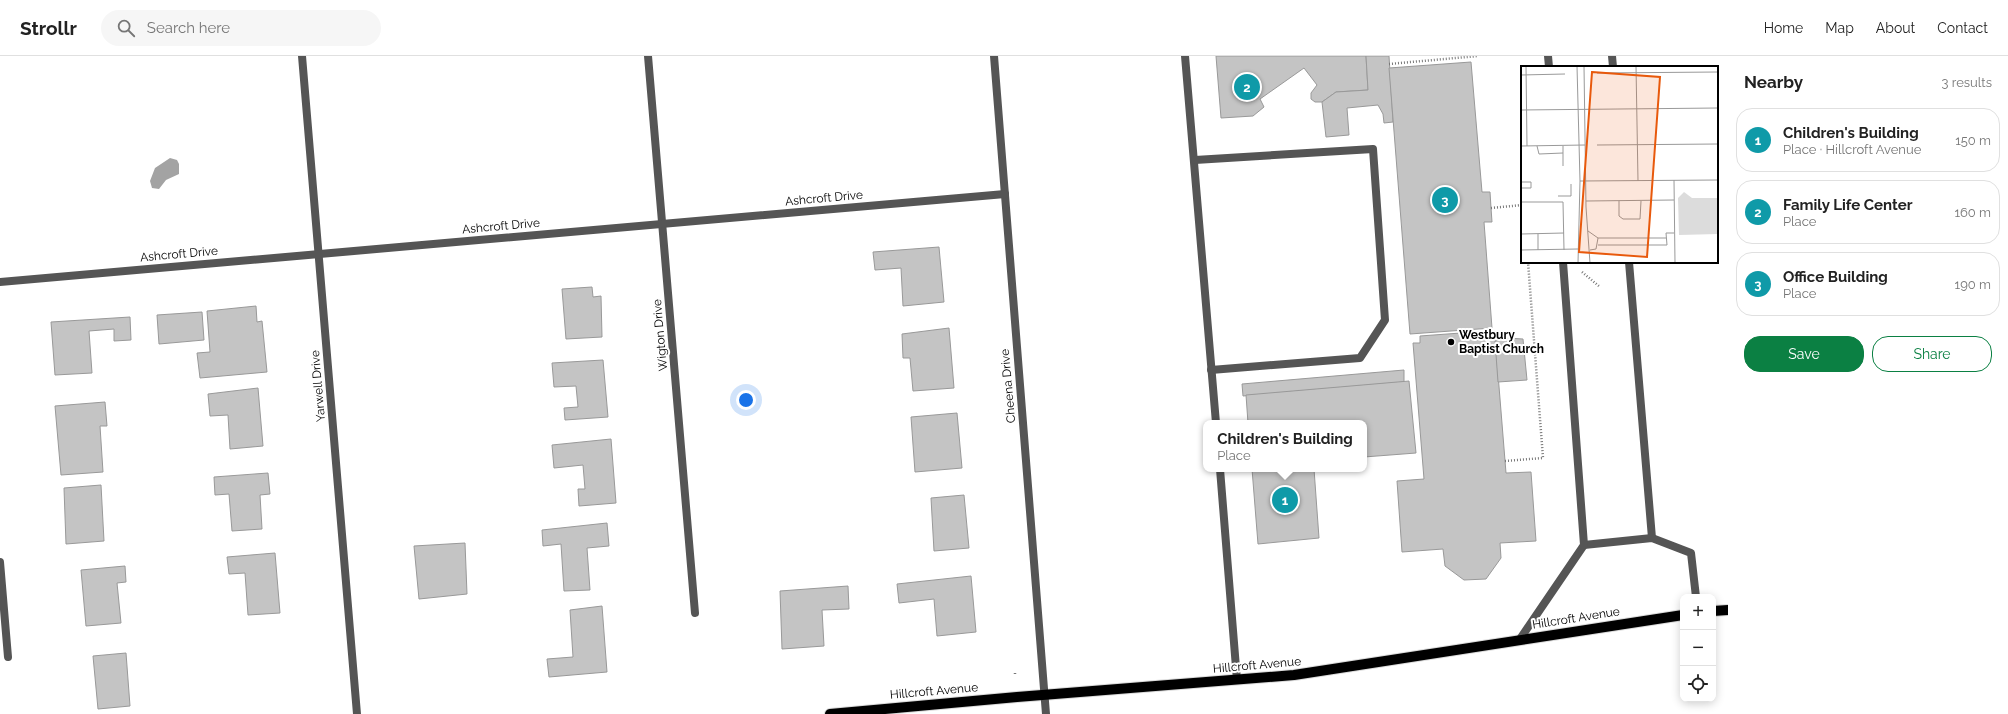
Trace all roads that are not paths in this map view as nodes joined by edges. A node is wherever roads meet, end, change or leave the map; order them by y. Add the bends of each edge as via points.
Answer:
1 (302, 56) edge
2 (648, 56) edge
3 (994, 56) edge
4 (1185, 56) edge
5 (1548, 56) edge
6 (1612, 56) edge
7 (1549, 66) edge
8 (1613, 66) edge
9 (1195, 160) junction
10 (1005, 194) junction
11 (662, 224) junction
12 (319, 254) junction
13 (1562, 263) edge
14 (1629, 263) edge
15 (0, 282) edge
16 (1211, 370) junction
17 (1216, 420) edge
18 (1220, 472) edge
19 (1652, 538) junction
20 (1584, 545) junction
21 (0, 562) edge
22 (1696, 594) edge
23 (1728, 610) edge
24 (1716, 611) edge
25 (695, 612) dead end
26 (1680, 615) edge
27 (1520, 639) junction
28 (8, 657) dead end
29 (1237, 680) junction
30 (1045, 695) junction
31 (357, 714) edge
32 (830, 714) edge
33 (1046, 714) edge

1 - 12 street, Yarwell Drive
2 - 11 street, Wigton Drive
3 - 10 street, Cheena Drive
4 - 9 street
5 - 7 street
6 - 8 street
9 - 16 street
9 - 16 street via 1373,149 1385,320 1360,358
10 - 11 street, Ashcroft Drive
10 - 30 street, Cheena Drive
11 - 12 street, Ashcroft Drive
11 - 25 street, Wigton Drive
12 - 15 street, Ashcroft Drive
12 - 31 street, Yarwell Drive
13 - 20 street
14 - 19 street
16 - 17 street
18 - 29 street
19 - 20 street
19 - 22 street via 1691,553
20 - 27 street
21 - 28 street
23 - 24 main road
26 - 27 main road, Hillcroft Avenue
27 - 29 main road, Hillcroft Avenue via 1294,675
29 - 30 main road, Hillcroft Avenue
30 - 32 main road, Hillcroft Avenue
30 - 33 street, Cheena Drive

